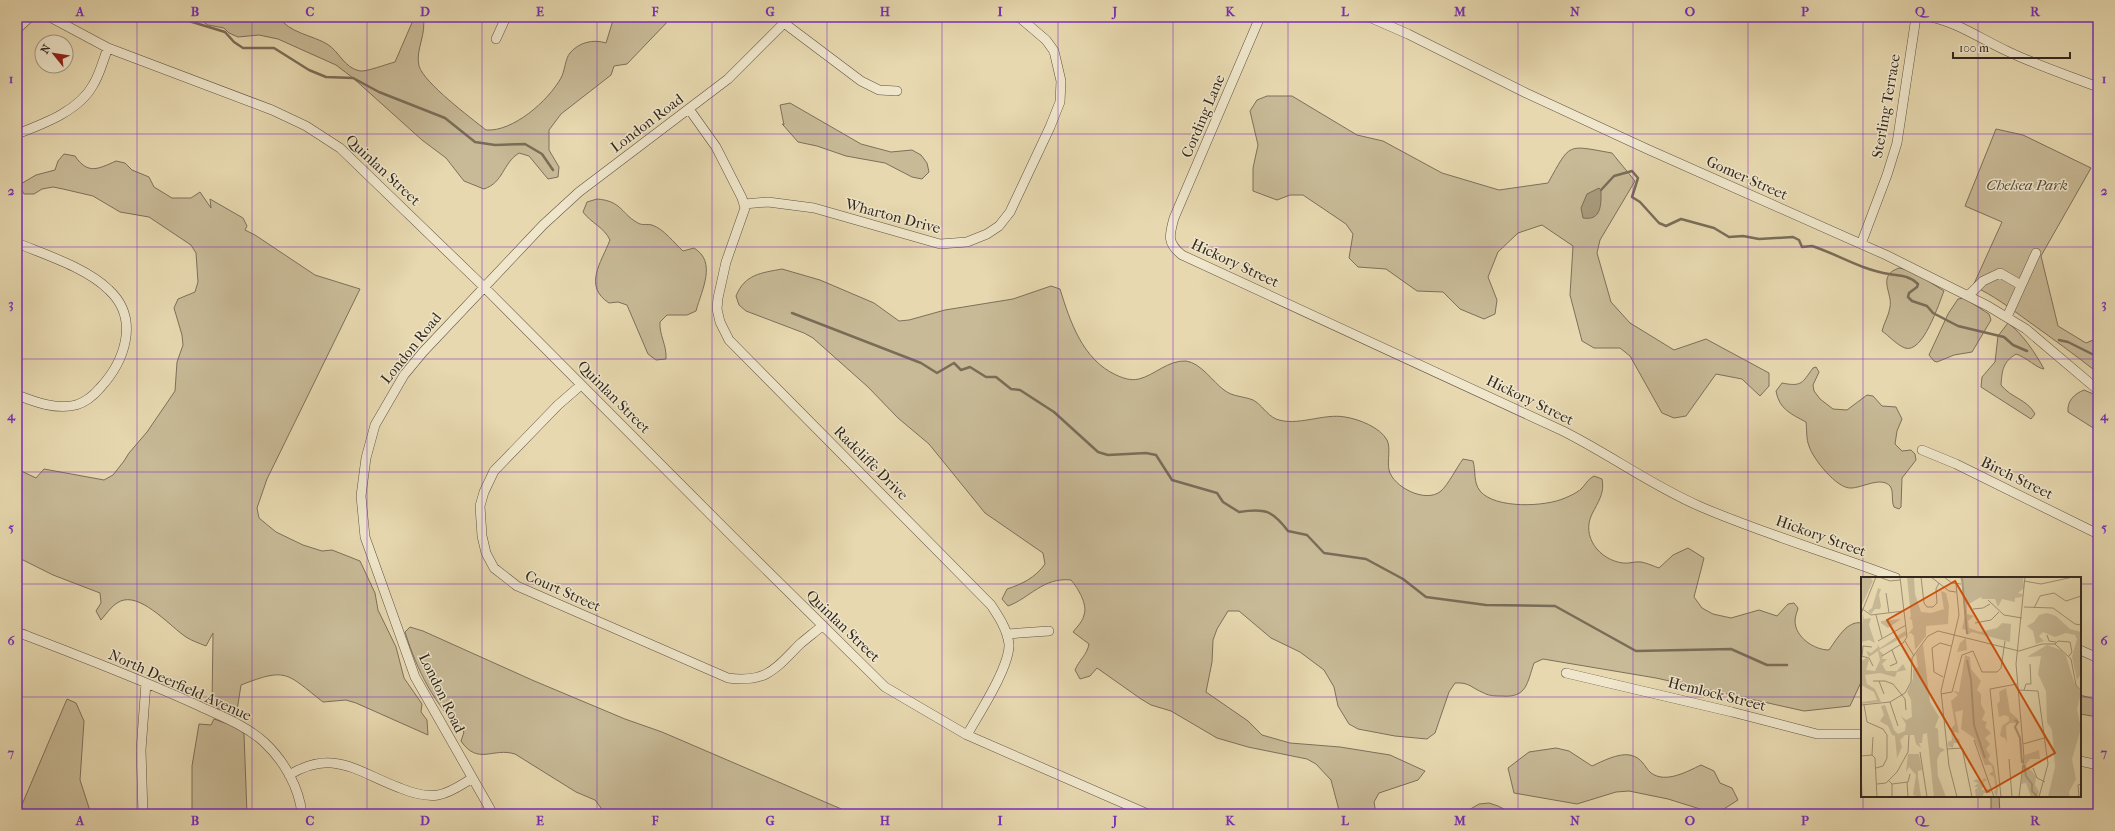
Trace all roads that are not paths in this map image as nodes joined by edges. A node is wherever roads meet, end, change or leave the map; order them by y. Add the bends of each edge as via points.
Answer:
1 (30, 17) edge
2 (50, 17) edge
3 (506, 17) edge
4 (1019, 17) edge
5 (1260, 17) edge
6 (1369, 17) edge
7 (1916, 17) edge
8 (1931, 17) edge
9 (787, 20) edge
10 (17, 29) edge
11 (496, 39) dead end
12 (108, 48) junction
13 (2098, 87) edge
14 (897, 91) dead end
15 (689, 109) junction
16 (17, 134) edge
17 (744, 204) junction
18 (1172, 226) joint
19 (17, 243) edge
20 (1861, 244) junction
21 (2036, 253) dead end
22 (2021, 285) junction
23 (483, 286) junction
24 (1968, 296) junction
25 (2007, 317) junction
26 (581, 385) junction
27 (2098, 390) edge
28 (17, 395) edge
29 (1922, 450) dead end
30 (2098, 534) edge
31 (1893, 577) edge
32 (822, 626) junction
33 (1049, 631) dead end
34 (17, 632) edge
35 (1007, 634) junction
36 (2081, 650) edge
37 (2098, 658) edge
38 (1566, 673) dead end
39 (146, 683) junction
40 (1861, 734) edge
41 (967, 735) junction
42 (2081, 761) edge
43 (2098, 765) edge
44 (289, 775) junction
45 (471, 779) junction
46 (143, 814) edge
47 (302, 814) edge
48 (493, 814) edge
49 (1148, 814) edge

1 - 10 street
2 - 12 street, Quinlan Street
3 - 11 street
4 - 17 street, Wharton Drive via 1046,40 1054,51 1061,81 1060,102 1010,212 999,226 967,242 940,244 814,208 775,203
5 - 18 street, Cording Lane
6 - 20 street, Gomer Street via 1641,147
7 - 20 street, Sterling Terrace via 1897,143
8 - 13 street via 1975,33 2038,65
9 - 14 street via 861,81 879,90
9 - 15 street, London Road via 728,79
12 - 16 street via 93,86 85,96 68,111
12 - 23 street, Quinlan Street via 272,110 306,126 355,160
15 - 17 street via 716,146
15 - 23 street, London Road via 579,192
17 - 35 street, Radcliffe Drive via 745,208 726,262 718,298 717,310 724,332 991,605
18 - 31 street, Hickory Street via 1171,244 1182,255 1521,410 1605,452 1652,483 1699,506
19 - 28 street via 70,266 110,290 122,308 126,328 122,357 106,382 85,401 67,406 51,406
20 - 24 street, Gomer Street
21 - 22 street
22 - 24 street via 2000,273 1983,281
22 - 25 street
23 - 26 street, Quinlan Street
23 - 45 street, London Road via 423,352 391,396 375,425 366,458 361,496 366,537 415,676
24 - 25 street, Gomer Street
25 - 27 street, Gomer Street via 2026,329
26 - 32 street, Quinlan Street
26 - 32 street, Court Street via 494,471 480,506 482,536 486,553 494,568 517,586 728,678 743,680 770,673 781,666
29 - 30 street, Birch Street via 1956,464
32 - 41 street, Quinlan Street via 885,687
33 - 35 street
34 - 39 street, North Deerfield Avenue
35 - 41 street, Radcliffe Drive via 1009,645 1004,666
36 - 37 street
38 - 40 street, Hemlock Street via 1817,734
39 - 44 street, North Deerfield Avenue via 246,729 265,743 285,766
39 - 46 street via 142,750
41 - 49 street, Quinlan Street
42 - 43 street
44 - 45 street via 304,766 318,762 336,762 412,793 430,796 440,795
44 - 47 street, North Deerfield Avenue via 297,791
45 - 48 street, London Road

